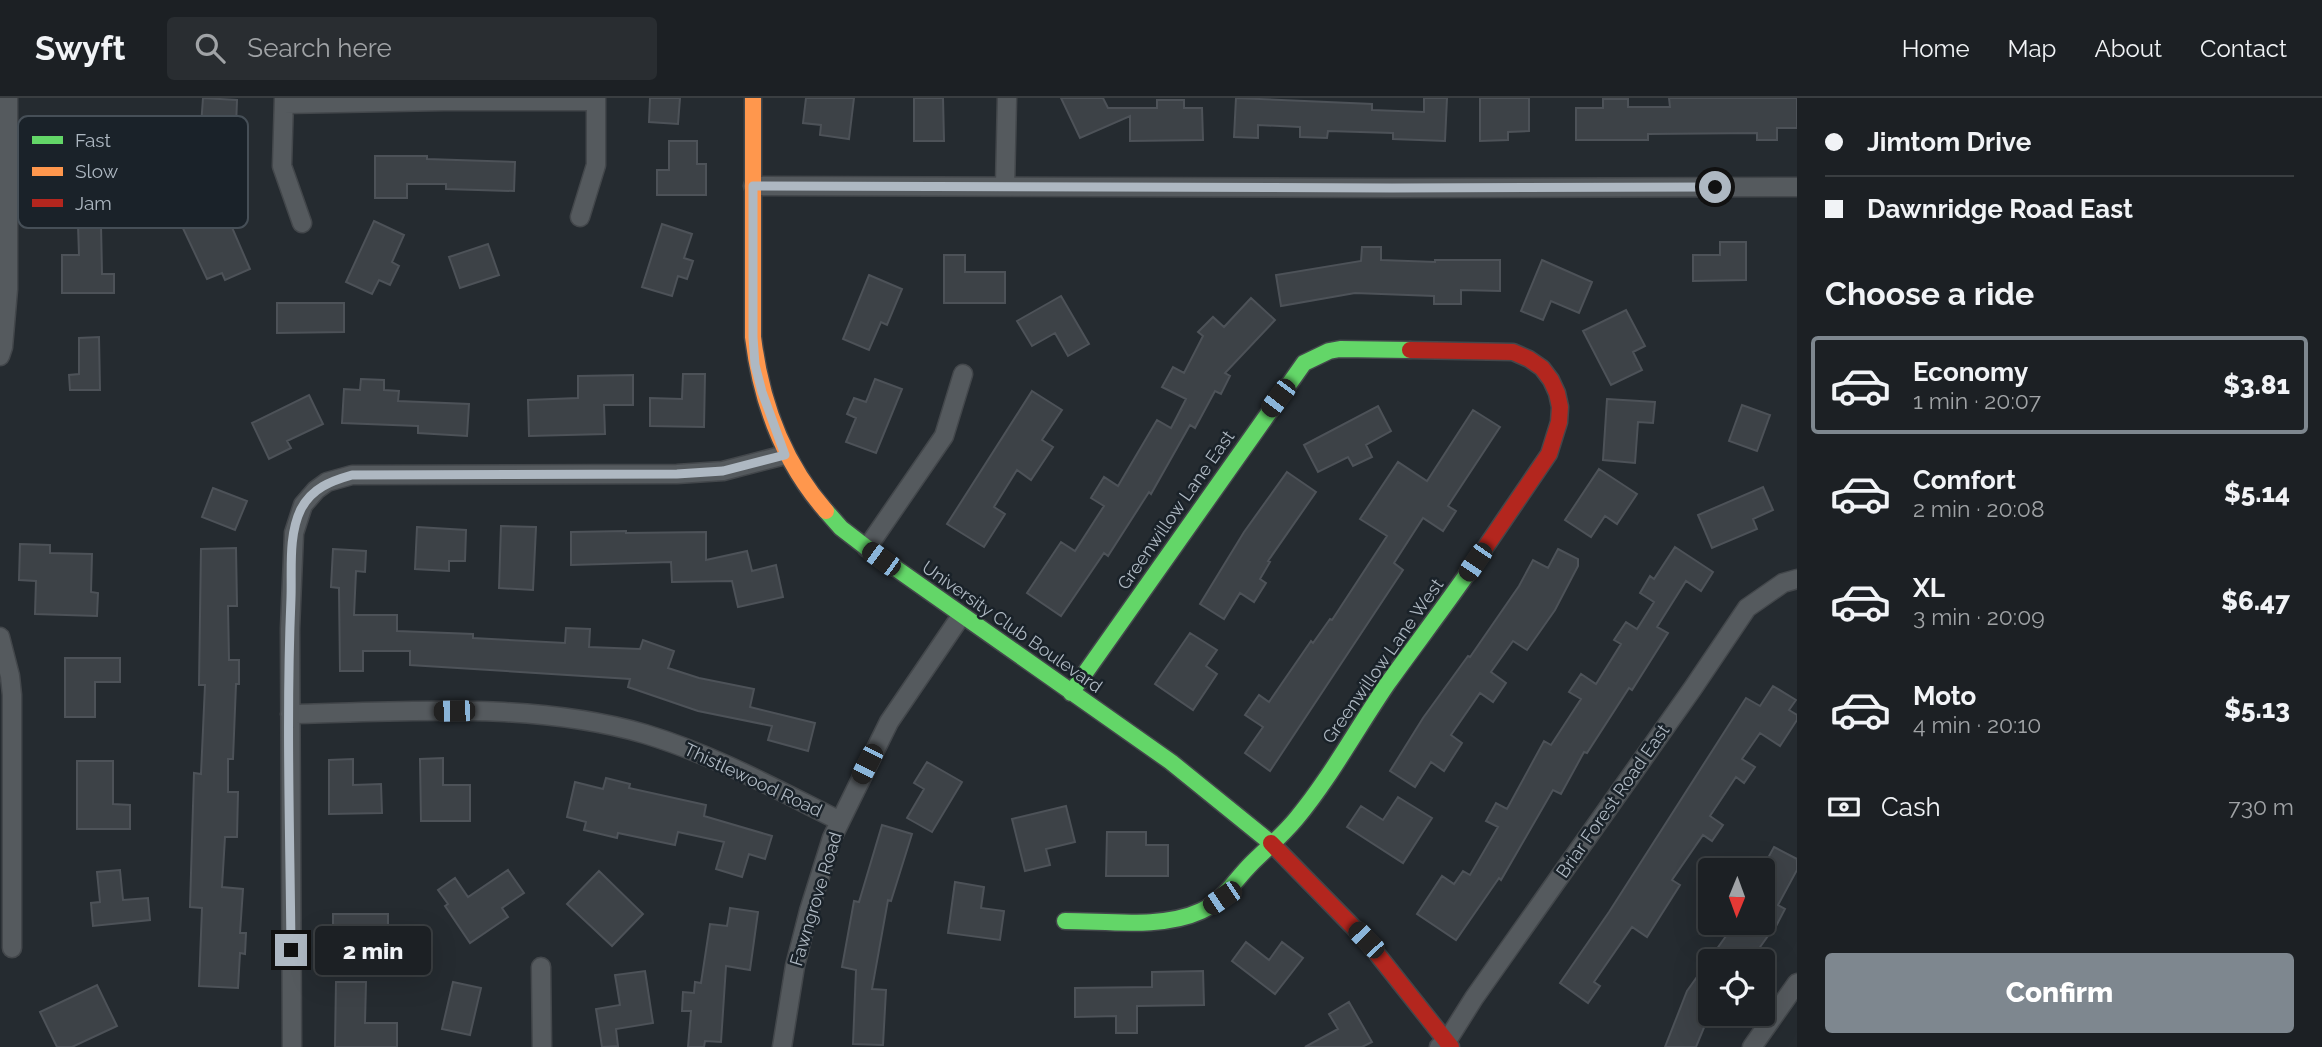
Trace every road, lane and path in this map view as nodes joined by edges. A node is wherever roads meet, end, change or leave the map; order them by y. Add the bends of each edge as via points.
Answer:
1 (8, 98) edge
2 (753, 98) edge
3 (1007, 98) edge
4 (596, 100) edge
5 (284, 101) edge
6 (753, 186) junction
7 (1005, 187) junction
8 (1797, 187) edge
9 (580, 217) dead end
10 (302, 223) dead end
11 (1318, 355) joint
12 (0, 356) edge
13 (964, 373) dead end
14 (785, 455) junction
15 (867, 548) junction
16 (1797, 579) edge
17 (961, 616) junction
18 (0, 637) edge
19 (1071, 693) junction
20 (290, 714) junction
21 (840, 821) junction
22 (1273, 845) junction
23 (1065, 921) dead end
24 (12, 948) dead end
25 (541, 967) dead end
26 (1797, 983) edge
27 (1446, 1045) edge
28 (292, 1047) edge
29 (542, 1047) edge
30 (782, 1047) edge
31 (1752, 1047) edge

1 - 12 street via 8,289
2 - 6 street, University Club Boulevard
3 - 7 street
4 - 5 street
4 - 9 street via 596,164
5 - 10 street via 282,166
6 - 7 street
6 - 14 street, University Club Boulevard via 755,365
7 - 8 street
11 - 19 street, Greenwillow Lane East via 1304,363 1252,434
11 - 22 street, Greenwillow Lane West via 1340,349 1513,352 1542,366 1559,396 1561,411 1549,454 1327,777
13 - 15 street via 944,436
14 - 15 street, University Club Boulevard via 835,523
14 - 20 street via 723,471 677,474 352,475 327,482 303,505 294,533
15 - 17 street, University Club Boulevard
16 - 27 street, Briar Forest Road East via 1783,583 1747,608 1474,998
17 - 19 street, University Club Boulevard
17 - 21 street, Fawngrove Road via 889,722
18 - 24 street via 12,695
19 - 22 street, University Club Boulevard via 1171,762
20 - 21 street, Thistlewood Road via 482,711 586,722 698,752
20 - 28 street
21 - 30 street, Fawngrove Road via 809,911
22 - 23 street, Greenwillow Lane West via 1222,898 1184,918
22 - 27 street, University Club Boulevard via 1366,940
25 - 29 street
26 - 31 street

